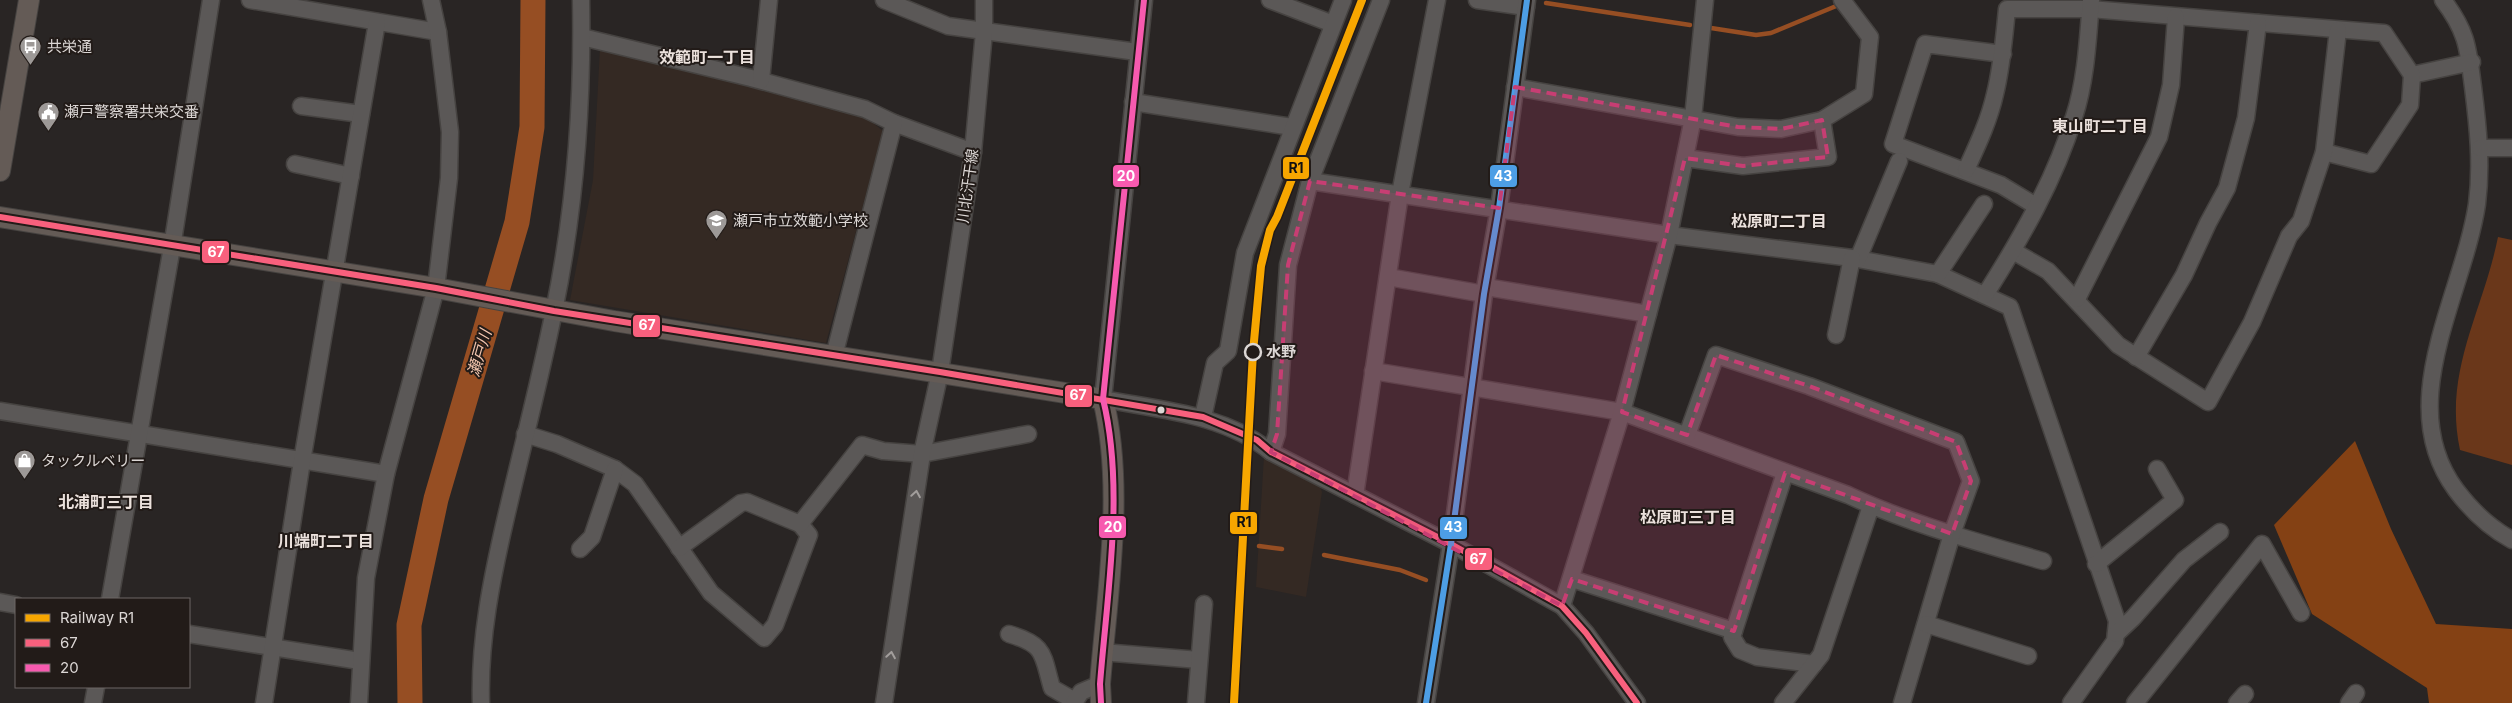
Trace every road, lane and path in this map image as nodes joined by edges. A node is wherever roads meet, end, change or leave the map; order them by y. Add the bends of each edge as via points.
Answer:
1 (29, 0) edge
2 (212, 0) edge
3 (250, 0) edge
4 (431, 0) edge
5 (581, 0) edge
6 (769, 0) edge
7 (884, 0) edge
8 (984, 0) edge
9 (1144, 0) edge
10 (1270, 0) edge
11 (1343, 0) edge
12 (1381, 0) edge
13 (1437, 0) edge
14 (1477, 0) edge
15 (1705, 0) edge
16 (2443, 0) edge
17 (1527, 3) edge
18 (1843, 3) edge
19 (2090, 5) edge
20 (2176, 17) junction
21 (377, 22) junction
22 (2258, 23) junction
23 (1333, 24) junction
24 (2338, 30) junction
25 (438, 32) junction
26 (984, 32) junction
27 (582, 37) junction
28 (1137, 52) junction
29 (2002, 54) junction
30 (2472, 62) junction
31 (2412, 76) junction
32 (760, 80) junction
33 (1515, 87) junction
34 (1133, 102) junction
35 (301, 106) dead end
36 (361, 114) junction
37 (1693, 118) junction
38 (1822, 120) junction
39 (894, 123) junction
40 (1292, 126) junction
41 (2480, 148) junction
42 (2512, 148) edge
43 (973, 152) junction
44 (2324, 152) junction
45 (1685, 158) junction
46 (1899, 161) dead end
47 (295, 164) dead end
48 (1966, 170) junction
49 (0, 171) edge
50 (351, 176) junction
51 (1310, 181) junction
52 (1400, 194) junction
53 (1984, 204) dead end
54 (2036, 206) junction
55 (1499, 208) junction
56 (0, 217) edge
57 (1669, 234) junction
58 (172, 247) junction
59 (2013, 251) junction
60 (1855, 259) junction
61 (336, 272) junction
62 (1938, 274) junction
63 (1388, 277) junction
64 (436, 288) junction
65 (1485, 291) junction
66 (1985, 295) junction
67 (2077, 300) junction
68 (554, 311) junction
69 (1648, 314) junction
70 (1836, 335) dead end
71 (834, 356) junction
72 (2136, 357) junction
73 (1373, 371) junction
74 (940, 372) junction
75 (1472, 388) junction
76 (1103, 399) junction
77 (0, 411) edge
78 (1622, 412) junction
79 (1203, 417) junction
80 (138, 433) junction
81 (525, 434) junction
82 (1028, 434) dead end
83 (1687, 435) junction
84 (1271, 452) junction
85 (922, 454) junction
86 (302, 461) junction
87 (615, 469) junction
88 (2157, 469) dead end
89 (1785, 473) junction
90 (386, 474) junction
91 (1355, 495) junction
92 (1872, 506) junction
93 (800, 524) junction
94 (2220, 532) dead end
95 (1952, 534) junction
96 (2512, 540) edge
97 (1450, 544) junction
98 (679, 548) junction
99 (580, 549) dead end
100 (2043, 561) dead end
101 (2096, 564) junction
102 (1572, 579) junction
103 (110, 598) edge
104 (0, 602) edge
105 (1204, 604) dead end
106 (15, 605) edge
107 (1562, 606) junction
108 (2301, 612) dead end
109 (1926, 624) junction
110 (1734, 631) junction
111 (190, 634) edge
112 (1009, 634) dead end
113 (2116, 634) junction
114 (273, 648) junction
115 (1102, 652) junction
116 (2028, 656) dead end
117 (1199, 660) junction
118 (360, 661) junction
119 (1814, 664) junction
120 (96, 688) edge
121 (1101, 694) edge
122 (1074, 702) edge
123 (94, 703) edge
124 (264, 703) edge
125 (358, 703) edge
126 (481, 703) edge
127 (884, 703) edge
128 (1196, 703) edge
129 (1426, 703) edge
130 (1637, 703) edge
131 (1782, 703) edge
132 (1902, 703) edge
133 (2071, 703) edge
134 (2135, 703) edge

1 - 49 main road
2 - 58 street
3 - 21 street
4 - 25 street
5 - 27 street
6 - 32 street
7 - 26 street via 948,26
8 - 26 street, 川北汗干線
9 - 28 street
10 - 23 street
11 - 23 street
12 - 51 street
13 - 52 street
14 - 17 street
15 - 37 street
16 - 30 street via 2467,42
17 - 33 street
18 - 38 street via 1870,37 1864,94
19 - 20 street
19 - 29 street via 2006,9
19 - 54 street via 2075,117
20 - 22 street
20 - 67 street via 2171,85 2158,137
21 - 25 street
21 - 36 street
22 - 24 street
22 - 72 street via 2246,118 2227,188 2184,275
23 - 40 street
24 - 31 street via 2384,33
24 - 44 street
25 - 64 street via 450,132 449,178
26 - 28 street
26 - 43 street, 川北汗干線
27 - 32 street
27 - 68 street via 572,206
28 - 34 street
29 - 48 street via 1986,125
29 - 48 street via 1925,44 1893,144
30 - 31 street
30 - 41 street
31 - 44 street via 2410,105 2371,164
32 - 39 street via 865,109
33 - 37 street
33 - 55 street
34 - 40 street
34 - 76 street
35 - 36 street
36 - 50 street
37 - 38 street via 1738,127 1782,129
37 - 45 street
38 - 45 street via 1828,157 1743,166
39 - 43 street
39 - 71 street
40 - 79 street via 1245,253 1228,351 1215,363
41 - 42 street
41 - 96 street via 2477,203 2432,369 2429,410 2443,472 2467,505
43 - 74 street, 川北汗干線
44 - 72 street via 2301,220 2289,236 2252,322 2208,402
45 - 57 street
46 - 60 street
47 - 50 street
48 - 54 street via 2001,185
50 - 61 street
51 - 52 street
51 - 84 street via 1288,265 1277,434
52 - 55 street
52 - 63 street
53 - 62 street
54 - 59 street
55 - 57 street
55 - 65 street
56 - 58 main road
57 - 60 street
57 - 69 street
58 - 61 main road
58 - 80 street
59 - 66 street
59 - 67 street via 2048,271
60 - 62 street
60 - 70 street
61 - 64 main road
61 - 86 street
62 - 66 street
63 - 65 street
63 - 73 street
64 - 68 main road
64 - 90 street
65 - 69 street
65 - 75 street
66 - 101 street via 2010,307
67 - 72 street via 2118,345
68 - 71 main road
68 - 81 street
69 - 78 street
71 - 74 main road
73 - 75 street
73 - 91 street
74 - 76 main road
74 - 85 street, 川北汗干線
75 - 78 street
75 - 97 street
76 - 79 street
76 - 115 main road via 1112,486
77 - 80 street
78 - 83 street
78 - 102 street
79 - 84 street via 1257,440
80 - 86 street
80 - 103 street
81 - 87 street
81 - 126 street via 490,585 480,683
82 - 85 street
83 - 89 street
83 - 95 street via 1716,355 1923,429 1956,442 1971,481
84 - 91 street
85 - 93 street via 882,451 862,445
127 -> 85 street, 川北汗干線
86 - 90 street
86 - 114 street
87 - 98 street via 636,484
87 - 99 street via 592,537
88 - 101 street via 2175,500
89 - 92 street
89 - 110 street
90 - 118 street via 366,578
91 - 97 street
92 - 95 street
92 - 119 street via 1821,655
93 - 98 street via 747,502 741,503
93 - 98 street via 809,535 775,625 764,638 711,593
94 - 113 street via 2184,560
95 - 100 street
95 - 109 street
97 - 107 street
97 - 129 street
101 - 113 street via 2117,621
102 - 107 street
102 - 110 street
104 - 106 street
105 - 117 street
107 - 130 street
108 - 134 street via 2262,544
109 - 116 street
109 - 132 street
110 - 119 street via 1732,637 1740,650 1758,657
111 - 114 street
112 - 122 street via 1029,640 1040,648 1052,688
113 - 133 street via 2115,641
114 - 118 street
114 - 124 street
115 - 117 street
115 - 121 main road
117 - 128 street
118 - 125 street
119 - 131 street
120 - 123 street
121 - 122 street via 1081,692

